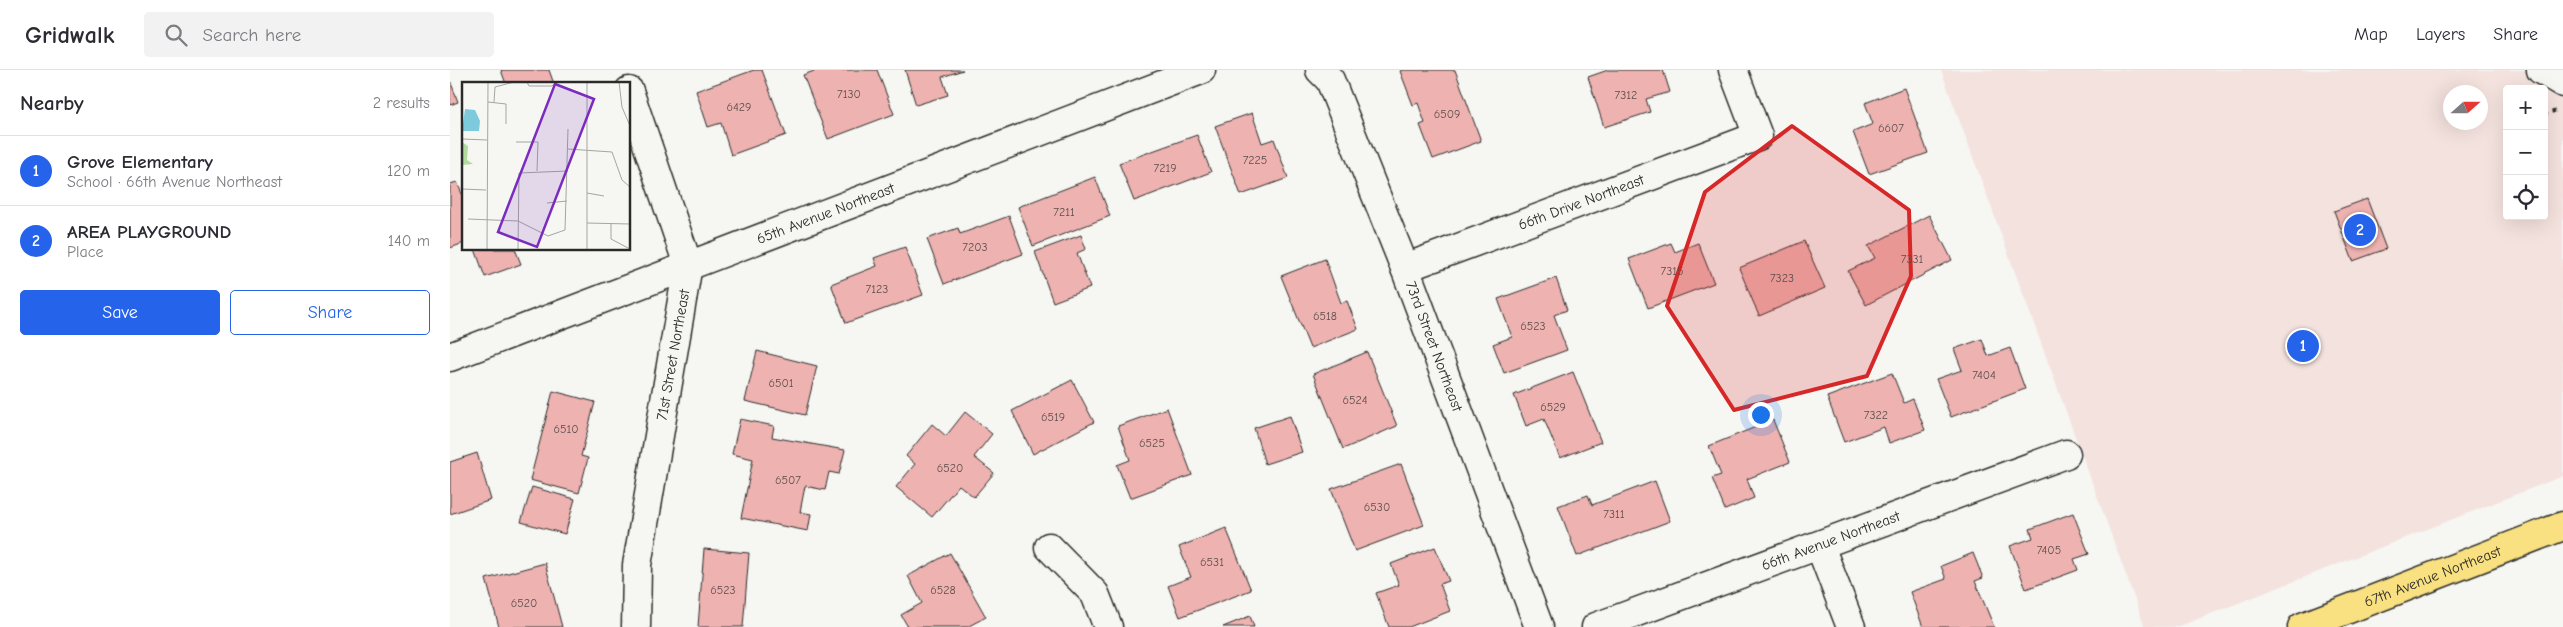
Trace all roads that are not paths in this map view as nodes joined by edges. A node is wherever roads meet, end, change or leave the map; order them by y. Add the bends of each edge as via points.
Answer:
1 (621, 70) edge
2 (1201, 70) edge
3 (1320, 70) edge
4 (1733, 70) edge
5 (2541, 70) edge
6 (625, 82) edge
7 (2563, 83) edge
8 (630, 94) edge
9 (688, 265) junction
10 (1405, 268) junction
11 (450, 357) edge
12 (2066, 454) dead end
13 (2563, 526) edge
14 (1820, 546) junction
15 (1049, 547) dead end
16 (636, 627) edge
17 (1108, 627) edge
18 (1539, 627) edge
19 (1596, 627) edge
20 (1851, 627) edge
21 (2302, 627) edge

1 - 6 street
2 - 9 street, 65th Avenue Northeast
3 - 10 street, 73rd Street Northeast via 1330,80
4 - 10 street, 66th Drive Northeast via 1758,136
5 - 7 street
8 - 9 street, 71st Street Northeast
9 - 11 street, 65th Avenue Northeast
9 - 16 street, 71st Street Northeast via 637,565
10 - 18 street, 73rd Street Northeast
12 - 14 street, 66th Avenue Northeast
13 - 21 main road, 67th Avenue Northeast
14 - 19 street, 66th Avenue Northeast
14 - 20 street
15 - 17 street via 1095,594

